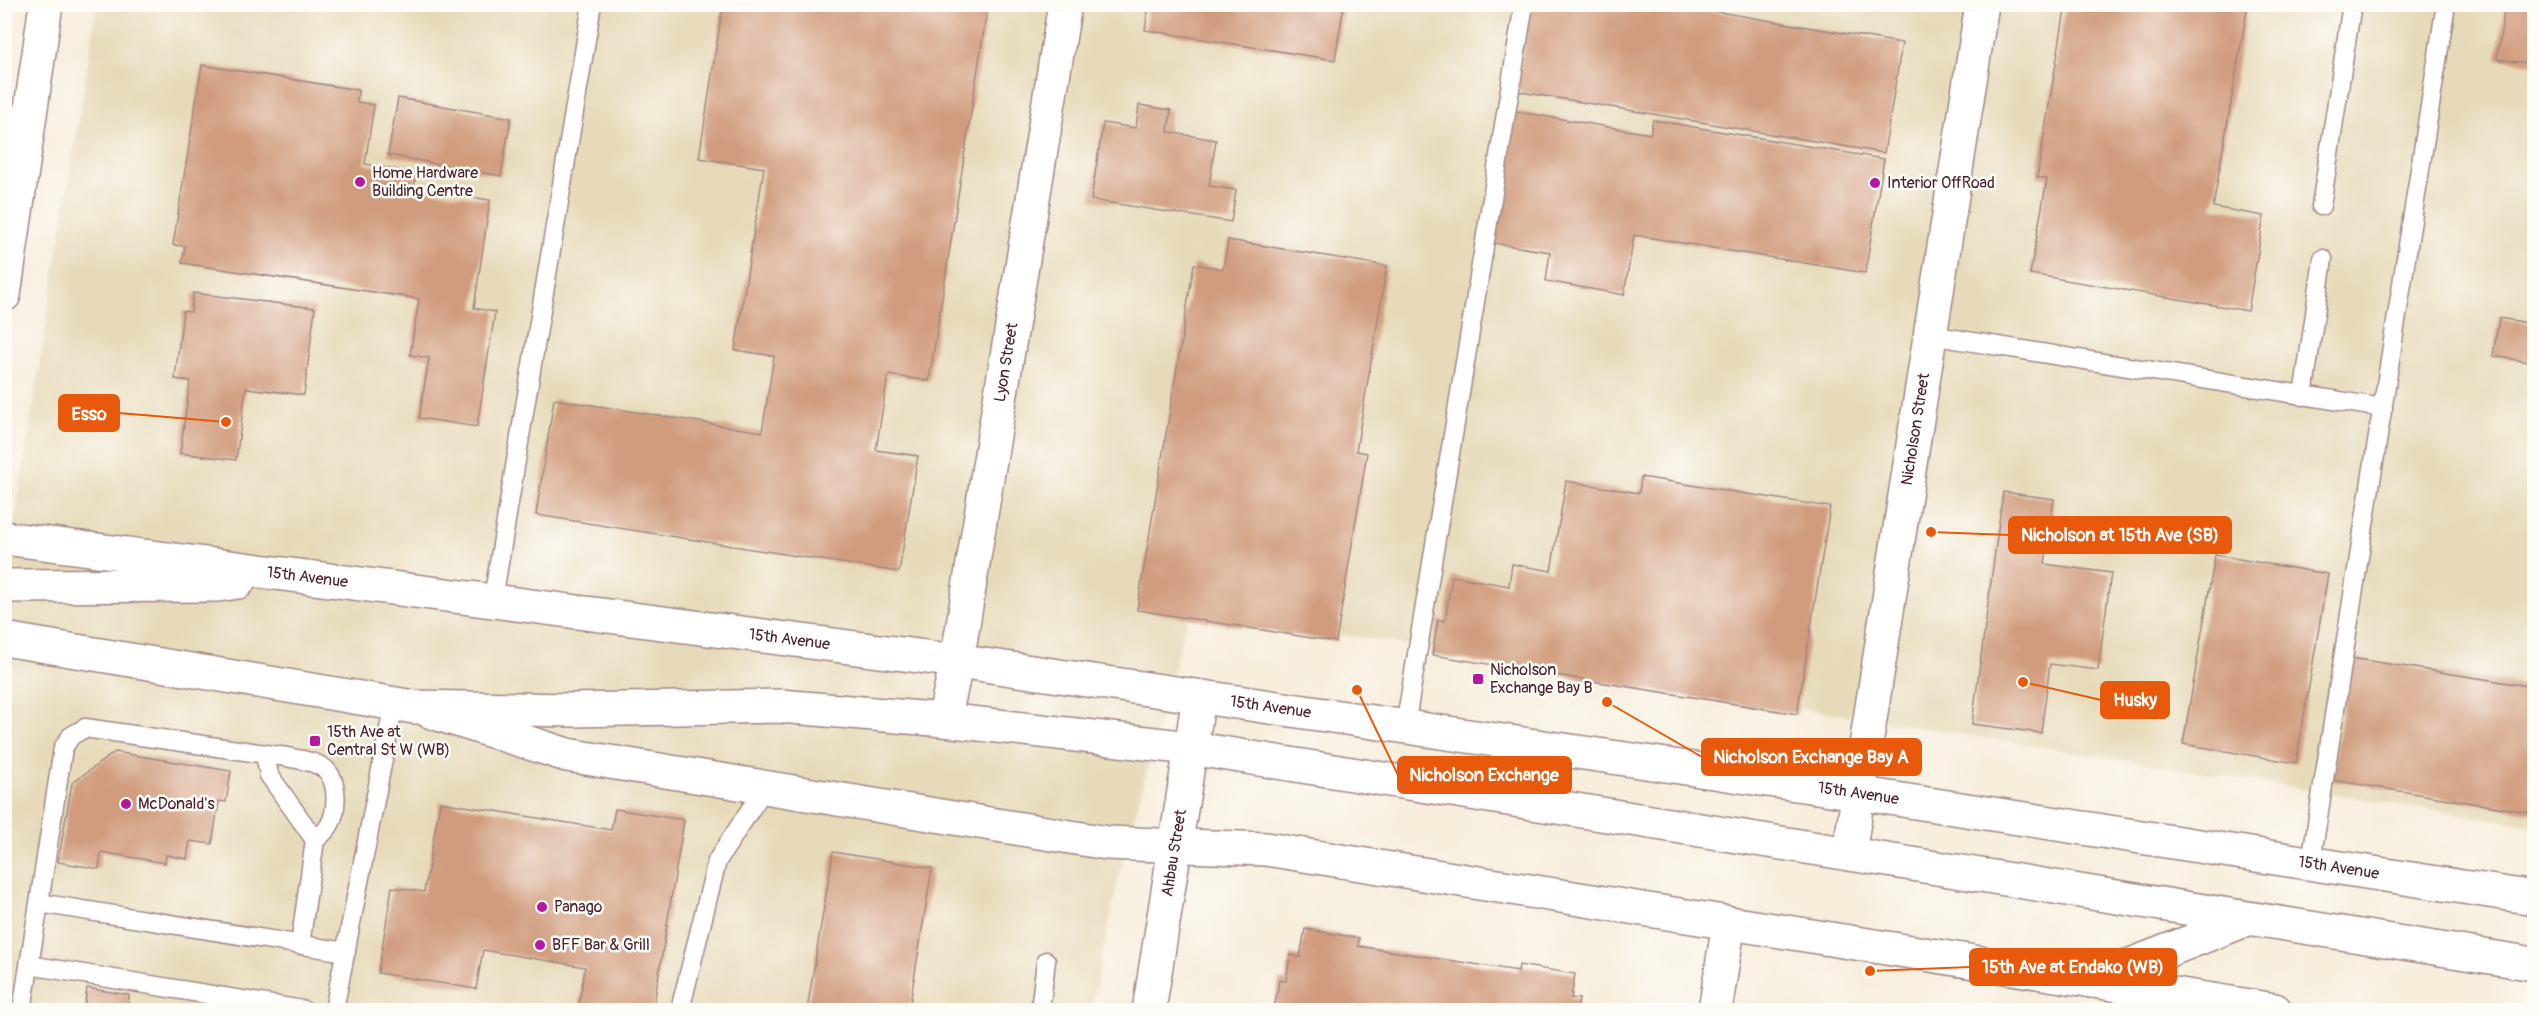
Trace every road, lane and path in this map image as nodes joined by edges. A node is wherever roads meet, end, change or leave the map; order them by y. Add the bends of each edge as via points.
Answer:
1 (46, 4) edge
2 (592, 4) edge
3 (1065, 4) edge
4 (1524, 4) edge
5 (1982, 4) edge
6 (2352, 4) edge
7 (2446, 4) edge
8 (2321, 206) dead end
9 (2323, 259) dead end
10 (4, 295) edge
11 (1930, 335) junction
12 (2303, 396) junction
13 (2383, 408) junction
14 (4, 538) edge
15 (294, 574) junction
16 (4, 586) edge
17 (493, 599) junction
18 (4, 639) edge
19 (957, 661) junction
20 (1199, 697) junction
21 (404, 705) junction
22 (944, 720) junction
23 (1405, 727) junction
24 (1190, 748) junction
25 (265, 754) junction
26 (765, 787) junction
27 (1857, 793) junction
28 (315, 840) junction
29 (1175, 845) junction
30 (1849, 854) junction
31 (2311, 862) junction
32 (2535, 898) edge
33 (39, 903) junction
34 (2248, 919) junction
35 (1729, 923) junction
36 (300, 945) junction
37 (346, 952) junction
38 (1046, 961) dead end
39 (29, 964) junction
40 (2535, 964) edge
41 (2090, 981) junction
42 (2268, 1010) edge
43 (22, 1011) edge
44 (303, 1011) edge
45 (334, 1011) edge
46 (680, 1011) edge
47 (1040, 1011) edge
48 (1149, 1011) edge
49 (1715, 1011) edge

1 - 10 main road
2 - 17 lane
3 - 19 main road, Lyon Street
4 - 23 lane
5 - 11 main road, Nicholson Street
6 - 8 lane
7 - 13 lane
9 - 12 lane
11 - 12 lane
11 - 27 main road, Nicholson Street
12 - 13 lane
13 - 31 lane
14 - 15 main road, 15th Avenue
15 - 16 main road via 218,585
15 - 17 main road, 15th Avenue
17 - 19 main road, 15th Avenue
18 - 21 main road
19 - 20 main road, 15th Avenue
19 - 22 main road, Lyon Street
20 - 23 main road, 15th Avenue
20 - 24 main road, Ahbau Street
21 - 22 main road via 572,710 780,706
21 - 26 main road via 567,755
21 - 37 lane
22 - 24 main road
23 - 27 main road, 15th Avenue
24 - 29 main road, Ahbau Street
24 - 30 main road
25 - 28 lane via 269,775
25 - 28 lane via 314,763 328,771 334,787 333,818 328,829
25 - 33 lane via 85,728 71,735 63,748
26 - 29 main road via 1107,843
26 - 46 lane via 717,861
27 - 30 main road, Nicholson Street
27 - 31 main road, 15th Avenue
28 - 36 lane
29 - 35 main road via 1266,849
29 - 48 main road, Ahbau Street
30 - 34 main road
31 - 32 main road, 15th Avenue
33 - 36 lane
33 - 39 lane
34 - 40 main road
34 - 41 main road
35 - 41 main road
35 - 49 main road
36 - 37 lane
37 - 45 lane
38 - 47 lane
39 - 43 lane
39 - 44 lane
41 - 42 main road

